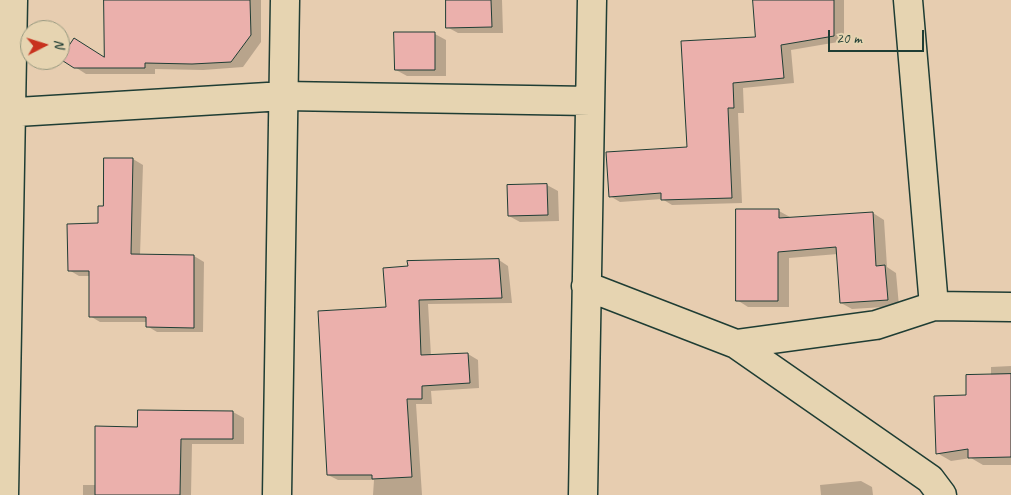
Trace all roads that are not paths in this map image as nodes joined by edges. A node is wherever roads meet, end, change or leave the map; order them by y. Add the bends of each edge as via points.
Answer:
1 (13, 0) edge
2 (286, 0) edge
3 (592, 0) edge
4 (908, 0) edge
5 (284, 96) junction
6 (590, 102) junction
7 (6, 112) edge
8 (586, 286) junction
9 (934, 306) junction
10 (1011, 307) edge
11 (736, 344) junction
12 (3, 353) edge
13 (4, 495) edge
14 (277, 495) edge
15 (582, 495) edge
16 (942, 495) edge

1 - 7 street
2 - 5 street
3 - 6 street
4 - 9 street
5 - 6 street
5 - 7 street
5 - 14 street
6 - 8 street
7 - 12 street
8 - 11 street
8 - 15 street
9 - 10 street
9 - 11 street via 876,325
11 - 16 street via 930,479
12 - 13 street

